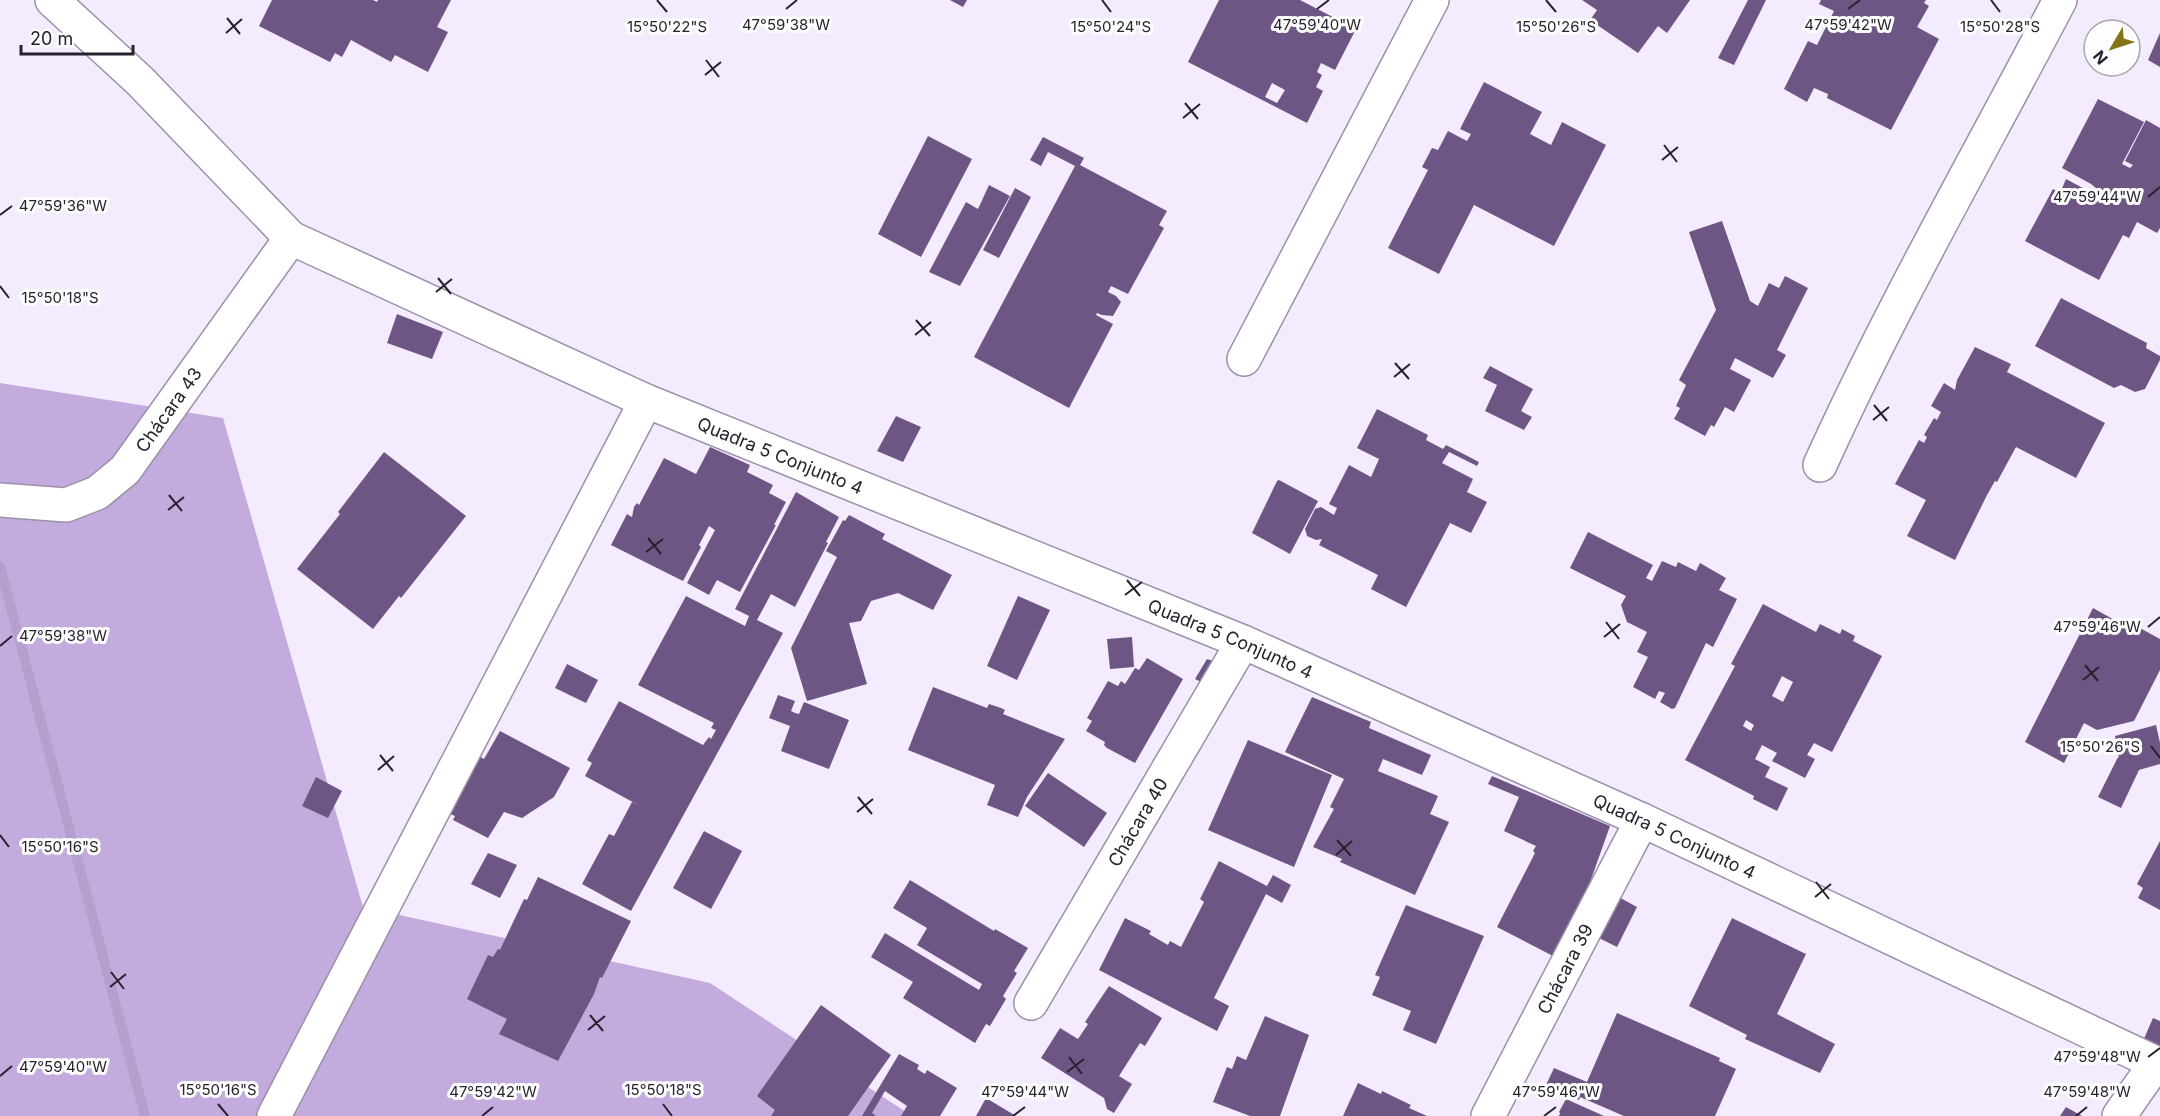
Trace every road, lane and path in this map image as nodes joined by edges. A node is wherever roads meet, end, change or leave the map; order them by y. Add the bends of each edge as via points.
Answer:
1 (52, 0) edge
2 (1432, 0) edge
3 (2060, 0) edge
4 (291, 238) junction
5 (1244, 359) dead end
6 (646, 401) junction
7 (1820, 465) dead end
8 (0, 500) edge
9 (1243, 642) junction
10 (1642, 820) junction
11 (1031, 1003) dead end
12 (2158, 1064) edge
13 (274, 1116) edge
14 (1488, 1116) edge
15 (2119, 1116) edge

1 - 4 street via 140,81
2 - 5 street
3 - 7 street via 1921,259
4 - 6 street, Quadra 5 Conjunto 4
4 - 8 street, Chácara 43 via 125,470 97,493 66,505
6 - 9 street, Quadra 5 Conjunto 4
6 - 13 street
9 - 10 street, Quadra 5 Conjunto 4
9 - 11 street, Chácara 40
10 - 12 street, Quadra 5 Conjunto 4
10 - 14 street, Chácara 39
12 - 15 street

